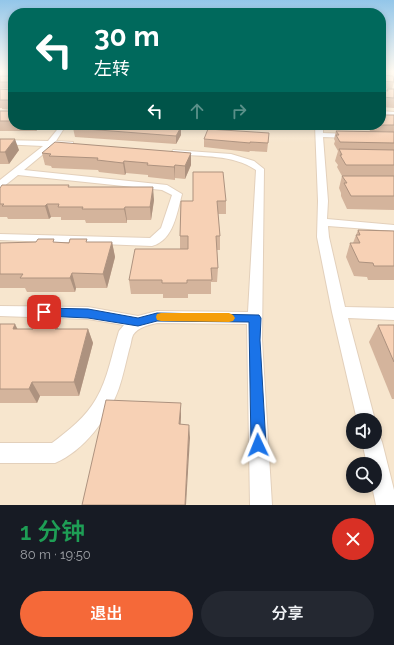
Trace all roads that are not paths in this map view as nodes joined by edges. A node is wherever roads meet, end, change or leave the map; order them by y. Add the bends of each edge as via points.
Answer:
1 (59, 130) edge
2 (319, 130) edge
3 (357, 136) edge
4 (0, 142) edge
5 (51, 143) junction
6 (83, 145) edge
7 (162, 151) edge
8 (16, 172) junction
9 (0, 185) edge
10 (322, 222) junction
11 (394, 228) edge
12 (0, 237) edge
13 (0, 311) edge
14 (339, 312) junction
15 (394, 314) edge
16 (255, 318) junction
17 (138, 322) junction
18 (364, 413) edge
19 (374, 449) edge
20 (0, 453) edge
21 (260, 505) edge
22 (387, 505) edge

1 - 5 lane
2 - 3 lane
2 - 10 lane
4 - 5 lane
5 - 6 lane
5 - 8 lane
7 - 16 lane via 236,158 260,169
8 - 9 lane
8 - 12 lane via 158,186 177,194 167,229 162,236 152,242
10 - 11 lane
10 - 14 lane
13 - 17 lane via 88,314
14 - 15 lane
14 - 18 lane
16 - 17 lane via 157,317
16 - 21 lane
17 - 20 lane via 127,331 102,406 74,438 56,452
19 - 22 lane

